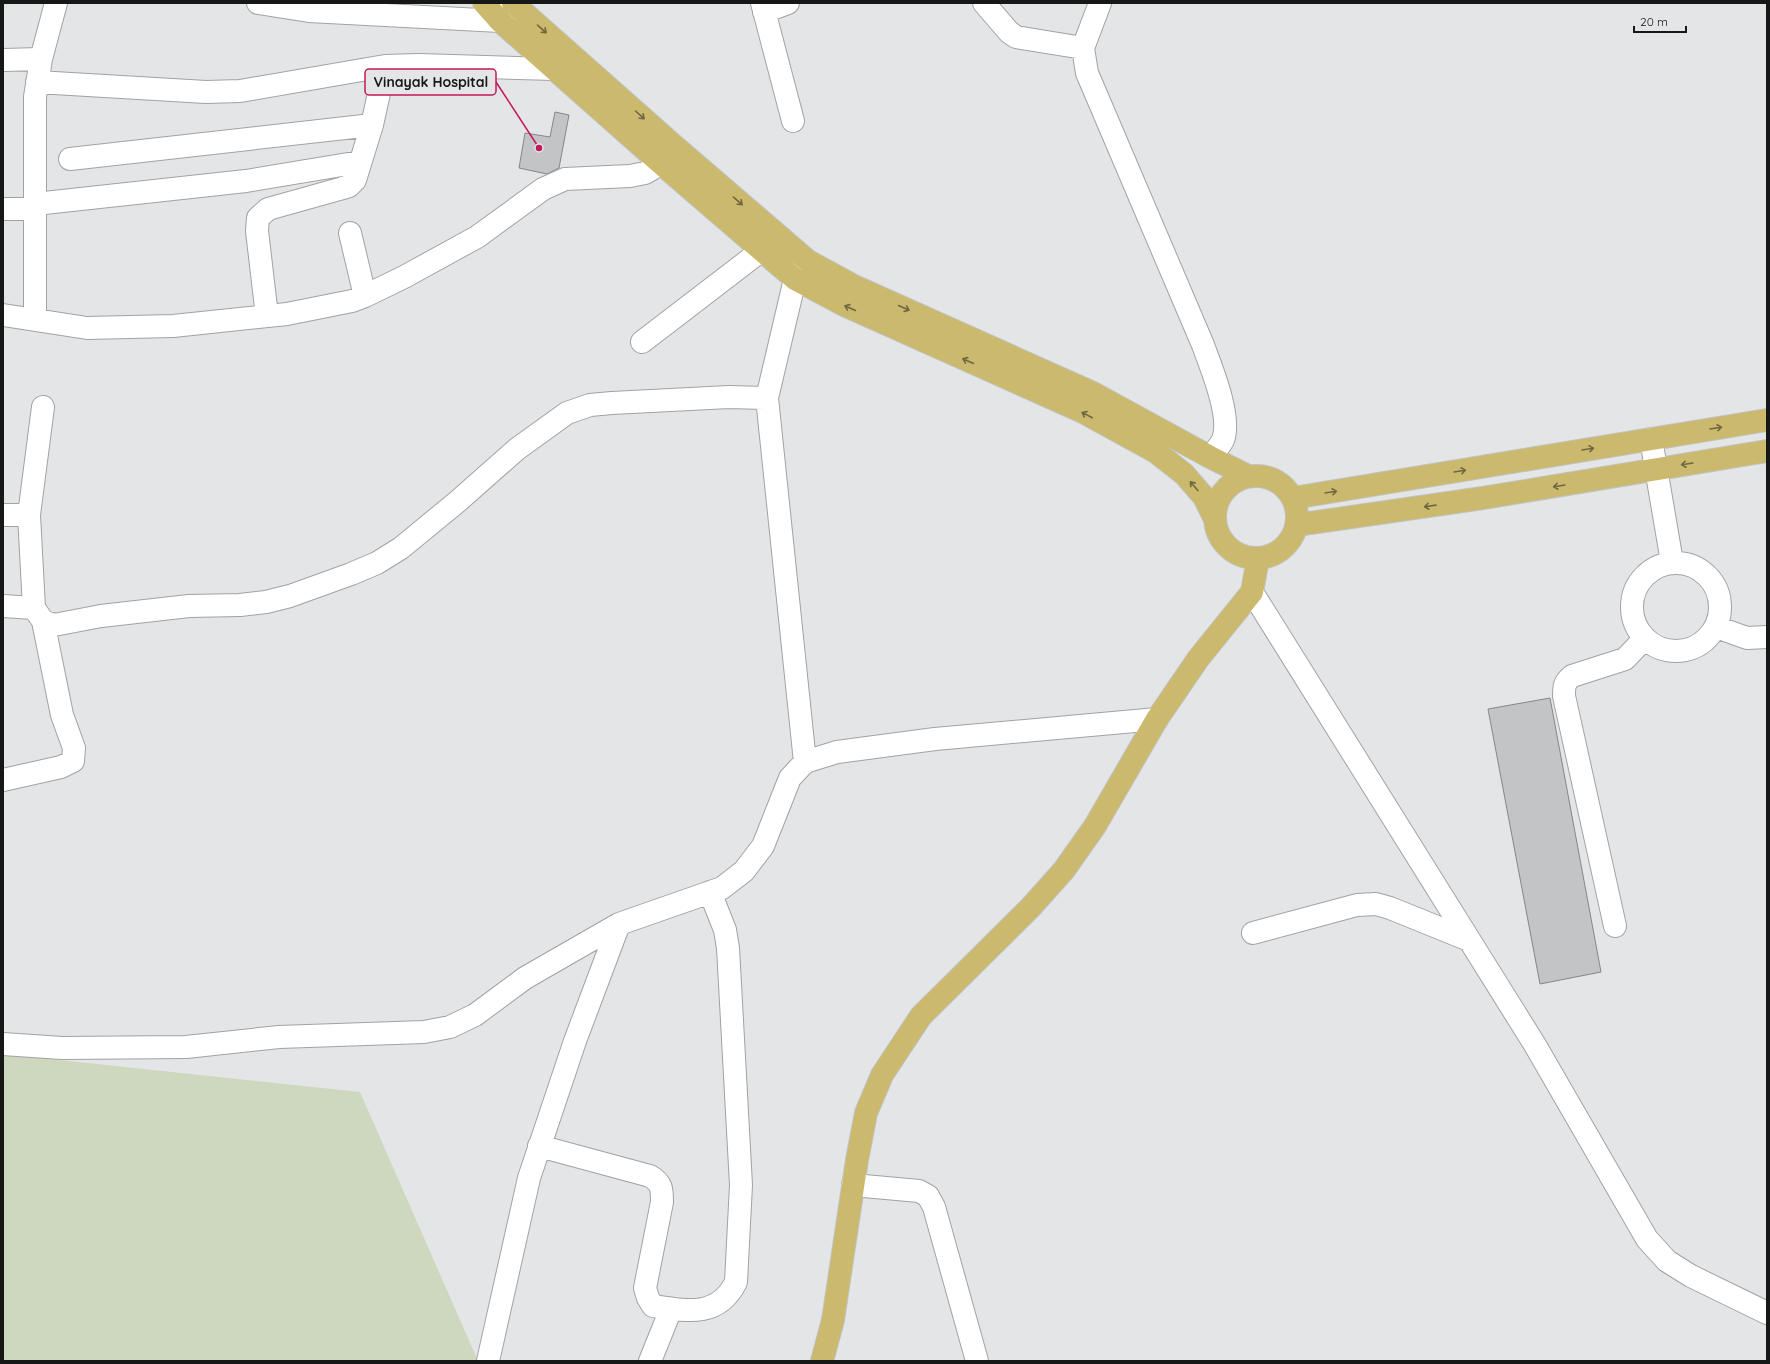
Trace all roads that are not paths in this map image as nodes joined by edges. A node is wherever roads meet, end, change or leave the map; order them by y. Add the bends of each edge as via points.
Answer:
1 (56, 3) edge
2 (258, 3) edge
3 (484, 3) edge
4 (788, 3) edge
5 (984, 3) edge
6 (1100, 3) edge
7 (514, 4) edge
8 (763, 7) edge
9 (500, 21) junction
10 (1083, 48) junction
11 (41, 59) junction
12 (3, 60) edge
13 (385, 66) junction
14 (554, 69) junction
15 (38, 82) junction
16 (793, 121) dead end
17 (372, 125) junction
18 (70, 159) dead end
19 (657, 160) junction
20 (360, 162) junction
21 (35, 206) junction
22 (3, 210) edge
23 (350, 233) dead end
24 (762, 250) junction
25 (808, 261) junction
26 (795, 279) junction
27 (365, 296) junction
28 (3, 315) edge
29 (267, 316) junction
30 (35, 320) junction
31 (642, 342) dead end
32 (767, 398) junction
33 (43, 406) dead end
34 (1767, 420) edge
35 (1651, 439) junction
36 (1767, 451) edge
37 (1210, 457) junction
38 (1656, 469) junction
39 (1248, 476) junction
40 (1293, 498) junction
41 (3, 515) edge
42 (29, 515) junction
43 (1215, 519) junction
44 (1296, 525) junction
45 (1258, 558) junction
46 (1672, 562) junction
47 (1252, 592) junction
48 (3, 606) edge
49 (38, 614) junction
50 (1716, 627) junction
51 (1767, 637) edge
52 (1645, 638) junction
53 (1157, 719) junction
54 (805, 762) junction
55 (3, 780) edge
56 (710, 892) junction
57 (619, 924) junction
58 (1615, 926) dead end
59 (1253, 933) dead end
60 (1469, 940) junction
61 (3, 1044) edge
62 (539, 1146) junction
63 (853, 1185) junction
64 (670, 1309) junction
65 (1767, 1313) edge
66 (488, 1361) edge
67 (650, 1361) edge
68 (822, 1361) edge
69 (976, 1361) edge

1 - 11 street
2 - 9 street via 309,11
3 - 9 main road
4 - 8 street
5 - 10 street via 1016,37
6 - 10 street
7 - 9 street
7 -> 25 main road
8 - 16 street
9 - 14 main road
10 - 37 street via 1087,73 1203,344 1218,387 1224,420 1223,440
11 - 12 street
11 - 15 street
13 - 14 street
13 - 15 street via 240,91 206,92
13 - 17 street
14 - 19 main road
15 - 21 street via 35,97
17 - 18 street
17 - 20 street
19 - 24 main road
19 - 27 street via 652,169 645,173 565,179 543,189 476,237
20 - 21 street via 246,181
20 - 29 street via 355,180 349,186 268,209 258,218 257,231
21 - 22 street
21 - 30 street
23 - 27 street
24 - 26 main road
24 - 31 street
25 - 26 street
25 -> 37 main road via 854,286 1093,393
26 - 32 street
43 -> 26 main road via 1204,497 1184,474 1156,452 1083,412 844,305
27 - 29 street via 287,314
28 - 30 street
29 - 30 street via 173,326 87,328
32 - 49 street via 729,397 612,403 590,405 567,413 517,449 401,548 377,563 290,596 240,605 189,606 101,616 54,625
32 - 54 street
33 - 42 street
35 -> 34 main road
35 - 38 street
40 -> 35 main road
36 -> 38 main road
37 - 39 main road
38 -> 44 main road via 1483,498
38 - 46 street
39 - 40 main road via 1274,480
39 - 43 main road via 1236,480 1225,489 1217,503
40 - 44 main road
41 - 42 street
42 - 49 street
43 - 45 main road via 1219,534 1228,548 1242,556
44 - 45 main road via 1292,538 1283,548 1271,555
45 - 47 main road
46 - 50 street via 1698,568 1712,582 1720,601
46 - 52 street via 1657,566 1644,575 1636,588 1632,602 1633,618 1639,632
47 - 53 main road via 1198,659
47 - 60 street
48 - 49 street
49 - 55 street via 62,715 74,748 73,761 61,767
50 - 51 street via 1747,638
50 - 52 street via 1706,640 1694,648 1679,652 1664,650
52 - 58 street via 1625,659 1572,676 1564,686 1564,696
53 - 54 street via 935,739 837,752
53 - 63 main road via 1095,826 1064,870 1030,908 921,1016 882,1075 866,1113
54 - 56 street via 790,778 763,846 744,871 722,888
56 - 57 street
56 - 64 street via 725,930 729,964 741,1185 736,1282 730,1294 711,1308 696,1311
57 - 61 street via 525,978 475,1015 450,1027 424,1032 279,1037 186,1047 62,1048
57 - 62 street
59 - 60 street via 1357,905 1376,904
60 - 65 street via 1535,1044 1647,1239 1667,1261 1691,1276
62 - 64 street via 658,1180 662,1188 662,1202 645,1288 653,1306
62 - 66 street via 528,1178
63 - 68 main road via 832,1320
63 - 69 street via 919,1191 928,1196 934,1207
64 - 67 street

